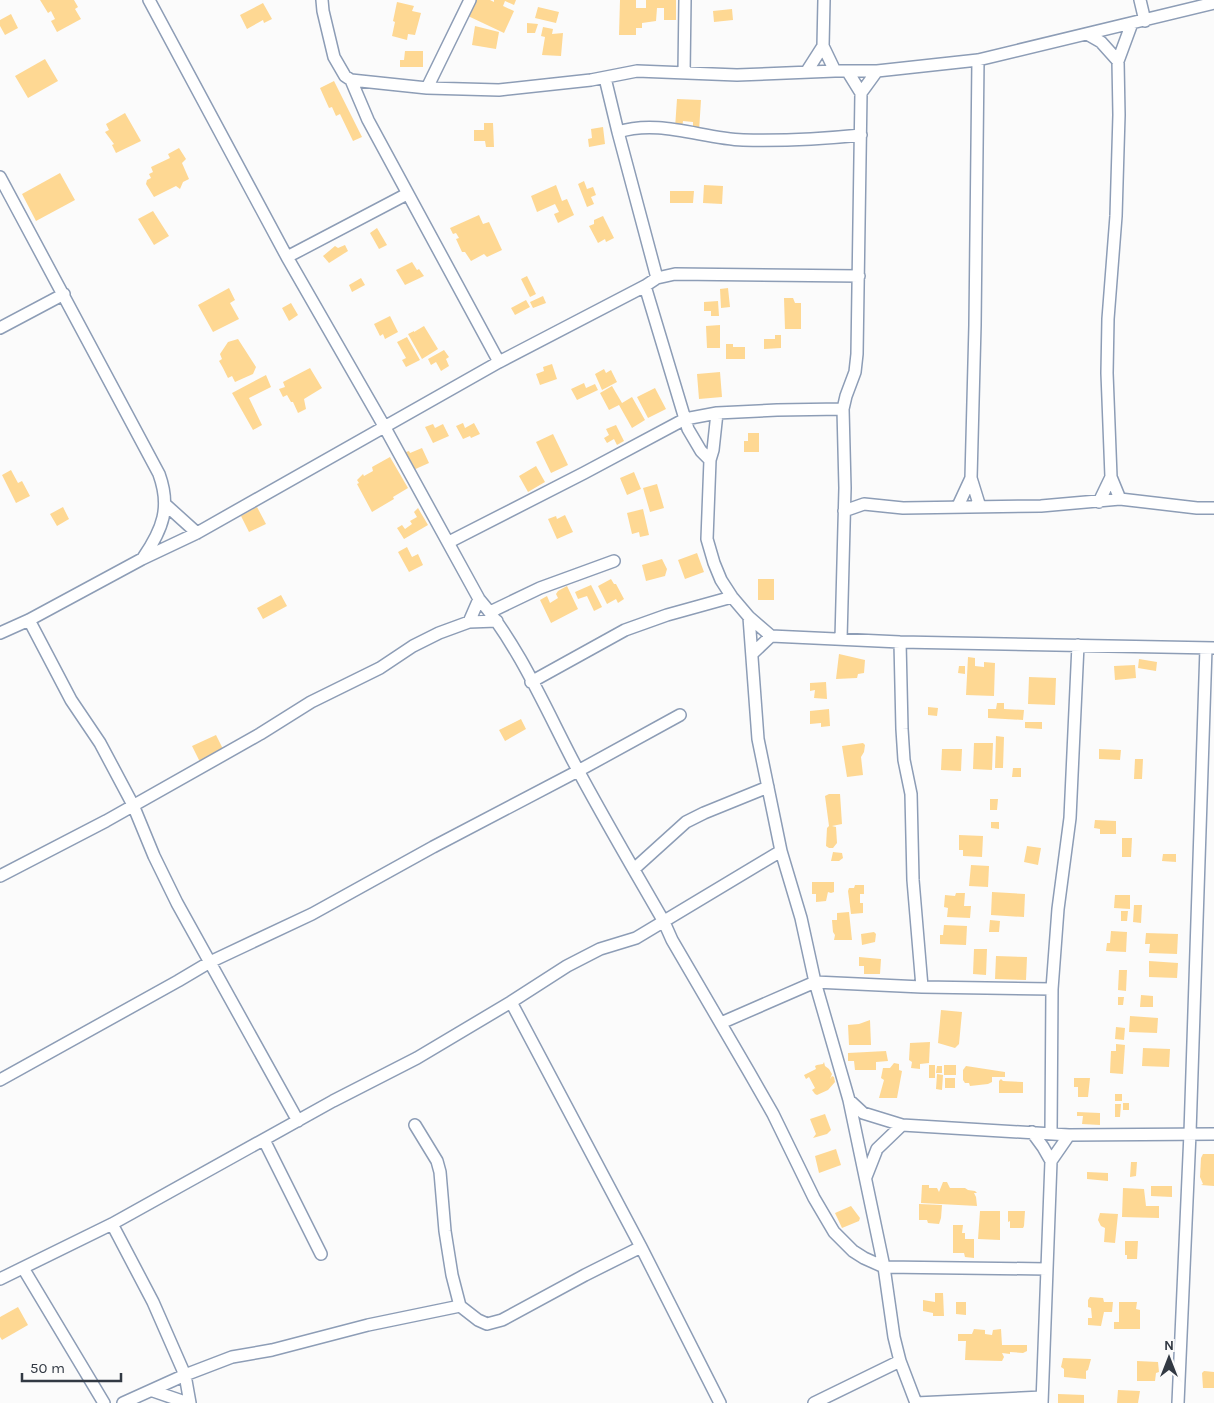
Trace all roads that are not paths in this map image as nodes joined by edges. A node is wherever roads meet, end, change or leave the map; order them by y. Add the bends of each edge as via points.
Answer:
1 (149, 0) edge
2 (322, 0) edge
3 (470, 0) edge
4 (684, 0) edge
5 (824, 0) edge
6 (1140, 0) edge
7 (1214, 3) edge
8 (1145, 21) junction
9 (1132, 23) junction
10 (1087, 34) junction
11 (823, 46) junction
12 (978, 60) junction
13 (1118, 62) junction
14 (835, 71) junction
15 (877, 71) junction
16 (807, 72) junction
17 (848, 72) junction
18 (684, 73) junction
19 (606, 78) junction
20 (351, 80) junction
21 (427, 88) junction
22 (862, 93) junction
23 (618, 132) junction
24 (861, 136) junction
25 (0, 177) edge
26 (406, 194) junction
27 (287, 257) junction
28 (859, 276) junction
29 (657, 278) junction
30 (645, 286) junction
31 (64, 294) junction
32 (0, 328) edge
33 (499, 362) junction
34 (843, 410) junction
35 (717, 413) junction
36 (685, 419) junction
37 (384, 426) junction
38 (710, 460) junction
39 (1111, 477) junction
40 (971, 478) junction
41 (845, 488) junction
42 (1120, 499) junction
43 (1099, 502) junction
44 (864, 504) junction
45 (166, 506) junction
46 (958, 506) junction
47 (980, 507) junction
48 (1214, 508) edge
49 (844, 511) junction
50 (197, 533) junction
51 (448, 542) junction
52 (142, 559) junction
53 (614, 561) dead end
54 (732, 597) junction
55 (479, 599) junction
56 (494, 617) junction
57 (749, 617) junction
58 (29, 620) junction
59 (469, 622) junction
60 (0, 633) edge
61 (771, 636) junction
62 (841, 639) junction
63 (900, 642) junction
64 (1078, 645) junction
65 (1210, 648) edge
66 (752, 654) junction
67 (531, 682) junction
68 (680, 715) dead end
69 (578, 771) junction
70 (768, 787) junction
71 (133, 805) junction
72 (781, 851) junction
73 (634, 869) junction
74 (0, 876) edge
75 (664, 922) junction
76 (210, 962) junction
77 (815, 982) junction
78 (922, 987) junction
79 (1052, 989) junction
80 (511, 1002) junction
81 (721, 1023) junction
82 (0, 1080) edge
83 (849, 1100) junction
84 (298, 1121) junction
85 (415, 1125) dead end
86 (902, 1125) junction
87 (1032, 1132) junction
88 (1051, 1133) junction
89 (1190, 1133) junction
90 (1214, 1134) edge
91 (1069, 1135) junction
92 (264, 1140) junction
93 (1050, 1161) junction
94 (866, 1178) junction
95 (112, 1224) junction
96 (640, 1247) junction
97 (321, 1254) dead end
98 (884, 1267) junction
99 (23, 1268) junction
100 (1047, 1269) junction
101 (0, 1279) edge
102 (460, 1306) junction
103 (900, 1361) junction
104 (185, 1375) junction
105 (153, 1391) junction
106 (1042, 1400) edge
107 (104, 1403) edge
108 (123, 1403) edge
109 (189, 1403) edge
110 (720, 1403) edge
111 (814, 1403) edge
112 (916, 1403) edge
113 (1178, 1403) edge

1 - 27 street
2 - 20 street via 334,57
3 - 21 street
4 - 18 street
5 - 11 street
6 - 8 street
7 - 8 street
8 - 9 street
9 - 10 street
9 - 13 street
10 - 12 street
10 - 13 street via 1101,42
11 - 14 street
11 - 16 street
12 - 15 street
12 - 40 street
13 - 39 street via 1116,207 1107,364
14 - 16 street
14 - 17 street
15 - 17 street
15 - 22 street
16 - 18 street
17 - 22 street
18 - 19 street via 637,71
19 - 21 street via 498,90
19 - 23 street
20 - 21 street
20 - 26 street
22 - 24 street
23 - 24 street via 652,126 741,140
23 - 29 street
24 - 28 street
25 - 31 street
26 - 27 street
26 - 33 street
27 - 37 street
28 - 29 street via 675,274
28 - 34 street via 855,372
29 - 30 street
30 - 33 street
30 - 36 street
31 - 32 street
31 - 45 street via 159,474
33 - 37 street
34 - 35 street
34 - 41 street
35 - 36 street
35 - 38 street
36 - 38 street via 701,452
36 - 51 street
37 - 50 street
37 - 51 street
38 - 54 street via 707,539 721,580
39 - 42 street
39 - 43 street
40 - 46 street
40 - 47 street
41 - 44 street
41 - 49 street
42 - 43 street
42 - 48 street
43 - 47 street
44 - 46 street via 903,508
44 - 49 street
45 - 50 street
45 - 52 street via 158,533
46 - 47 street
49 - 62 street
50 - 52 street
51 - 55 street
52 - 58 street
53 - 56 street via 540,588
54 - 57 street
54 - 67 street via 625,630
55 - 56 street
55 - 59 street
56 - 59 street
56 - 67 street
57 - 61 street
57 - 66 street
58 - 60 street
58 - 71 street via 71,700 100,743
59 - 71 street via 439,632 413,646 380,668 311,702
61 - 62 street
61 - 66 street
62 - 63 street
63 - 64 street
63 - 78 street via 904,760 911,794
64 - 65 street
64 - 79 street via 1070,818
65 - 89 street
66 - 70 street via 758,739
67 - 69 street
68 - 69 street
69 - 73 street
69 - 76 street via 312,914
70 - 72 street
70 - 73 street via 686,822
71 - 74 street
71 - 76 street via 154,856
72 - 75 street
72 - 77 street via 801,918
73 - 75 street
75 - 80 street via 636,938 600,949 567,966
75 - 81 street
76 - 82 street
76 - 84 street
77 - 78 street
77 - 81 street
77 - 83 street
78 - 79 street
79 - 88 street
80 - 84 street via 417,1058
80 - 96 street
81 - 98 street via 834,1232 853,1251
83 - 86 street via 864,1113
83 - 94 street
84 - 92 street
85 - 102 street via 437,1161 440,1172 446,1240
86 - 87 street
86 - 94 street via 877,1149
87 - 88 street
87 - 93 street
88 - 91 street
89 - 90 street
89 - 91 street
89 - 113 street
91 - 93 street
92 - 95 street
92 - 97 street
93 - 100 street
94 - 98 street
95 - 99 street
95 - 104 street via 153,1302
96 - 102 street via 502,1320 487,1324
96 - 110 street
98 - 100 street
98 - 103 street
99 - 101 street
99 - 107 street
100 - 106 street
102 - 104 street via 232,1358
103 - 111 street
103 - 112 street
104 - 105 street
104 - 109 street
105 - 108 street
105 - 109 street
106 - 112 street

